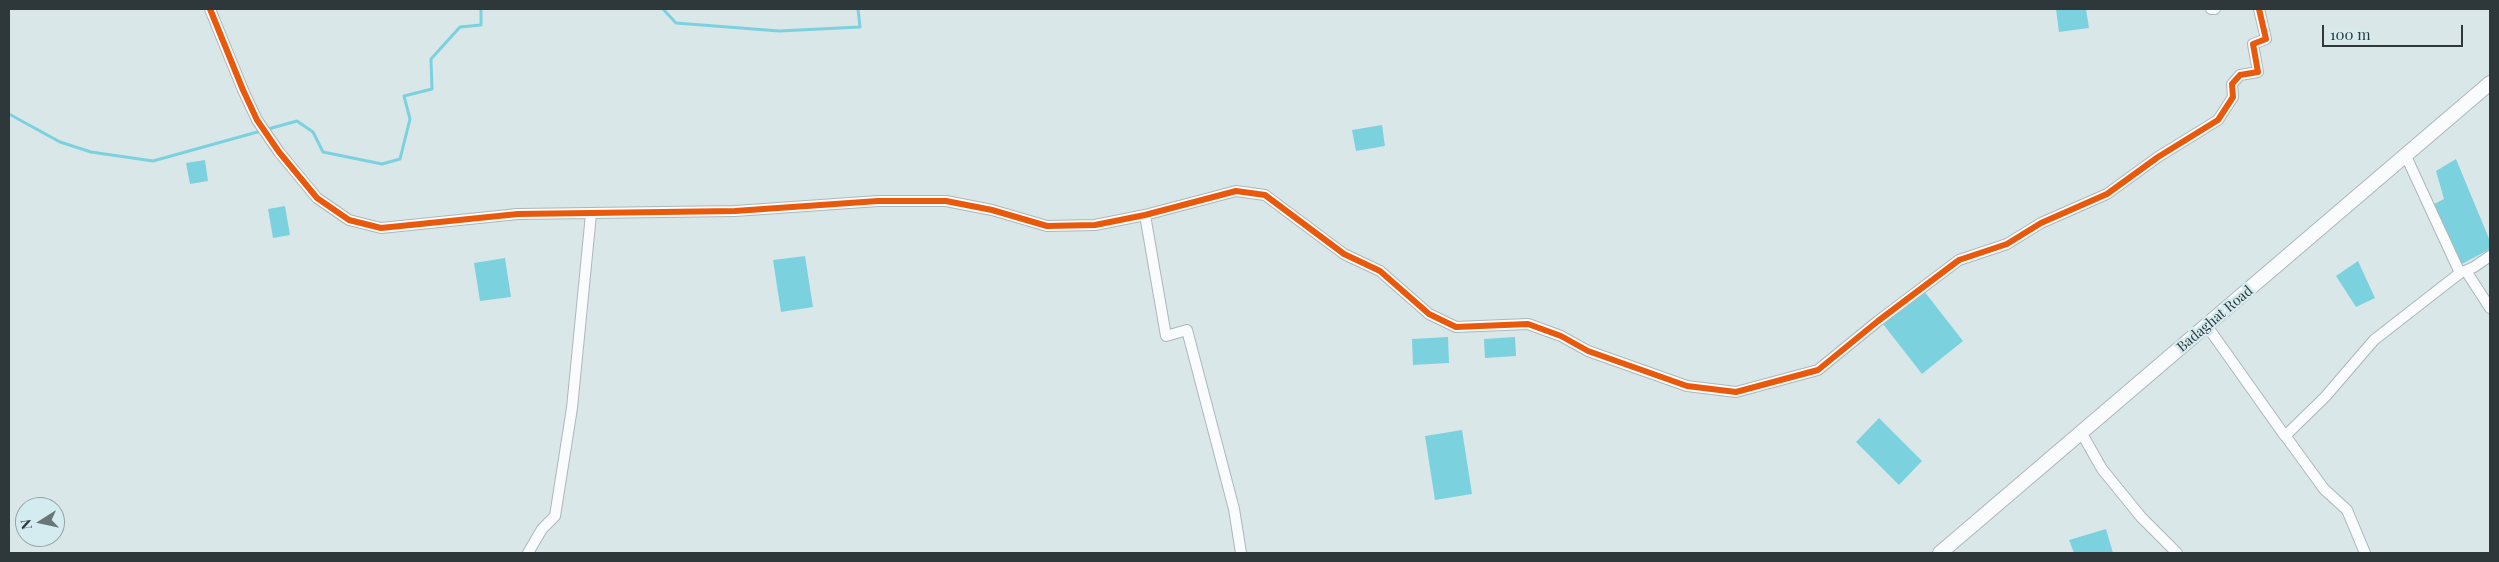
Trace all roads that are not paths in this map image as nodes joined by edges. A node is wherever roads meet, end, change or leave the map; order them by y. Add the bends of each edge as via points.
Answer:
1 (210, 9) edge
2 (2211, 9) edge
3 (2215, 9) edge
4 (2259, 9) edge
5 (2490, 83) edge
6 (2405, 154) junction
7 (591, 214) junction
8 (1145, 216) junction
9 (2490, 256) edge
10 (2462, 272) junction
11 (2490, 308) edge
12 (2207, 326) junction
13 (2081, 432) junction
14 (2284, 434) junction
15 (528, 553) edge
16 (1240, 553) edge
17 (1940, 553) edge
18 (2177, 553) edge
19 (2365, 553) edge

1 - 7 street via 258,120 279,152 317,198 349,220 381,228 518,214
2 - 3 street
4 - 8 street via 2266,39 2253,44 2258,72 2240,75 2232,84 2233,97 2218,120 2106,194 2041,224 2007,244 1959,260 1818,370 1736,392 1687,386 1588,351 1561,336 1528,324 1456,327 1429,314 1380,271 1344,254 1265,195 1236,191
5 - 6 main road, Badaghat Road
6 - 10 street
6 - 12 main road, Badaghat Road
7 - 8 street via 946,201 1047,226 1095,225
7 - 15 street via 572,408 555,516 542,529
8 - 16 street via 1166,336 1187,330 1234,509
9 - 10 street
10 - 11 street
10 - 14 street via 2374,340 2325,397
12 - 13 main road, Badaghat Road
12 - 14 street
13 - 17 main road, Badaghat Road
13 - 18 street via 2102,469 2141,517
14 - 19 street via 2324,488 2347,510

